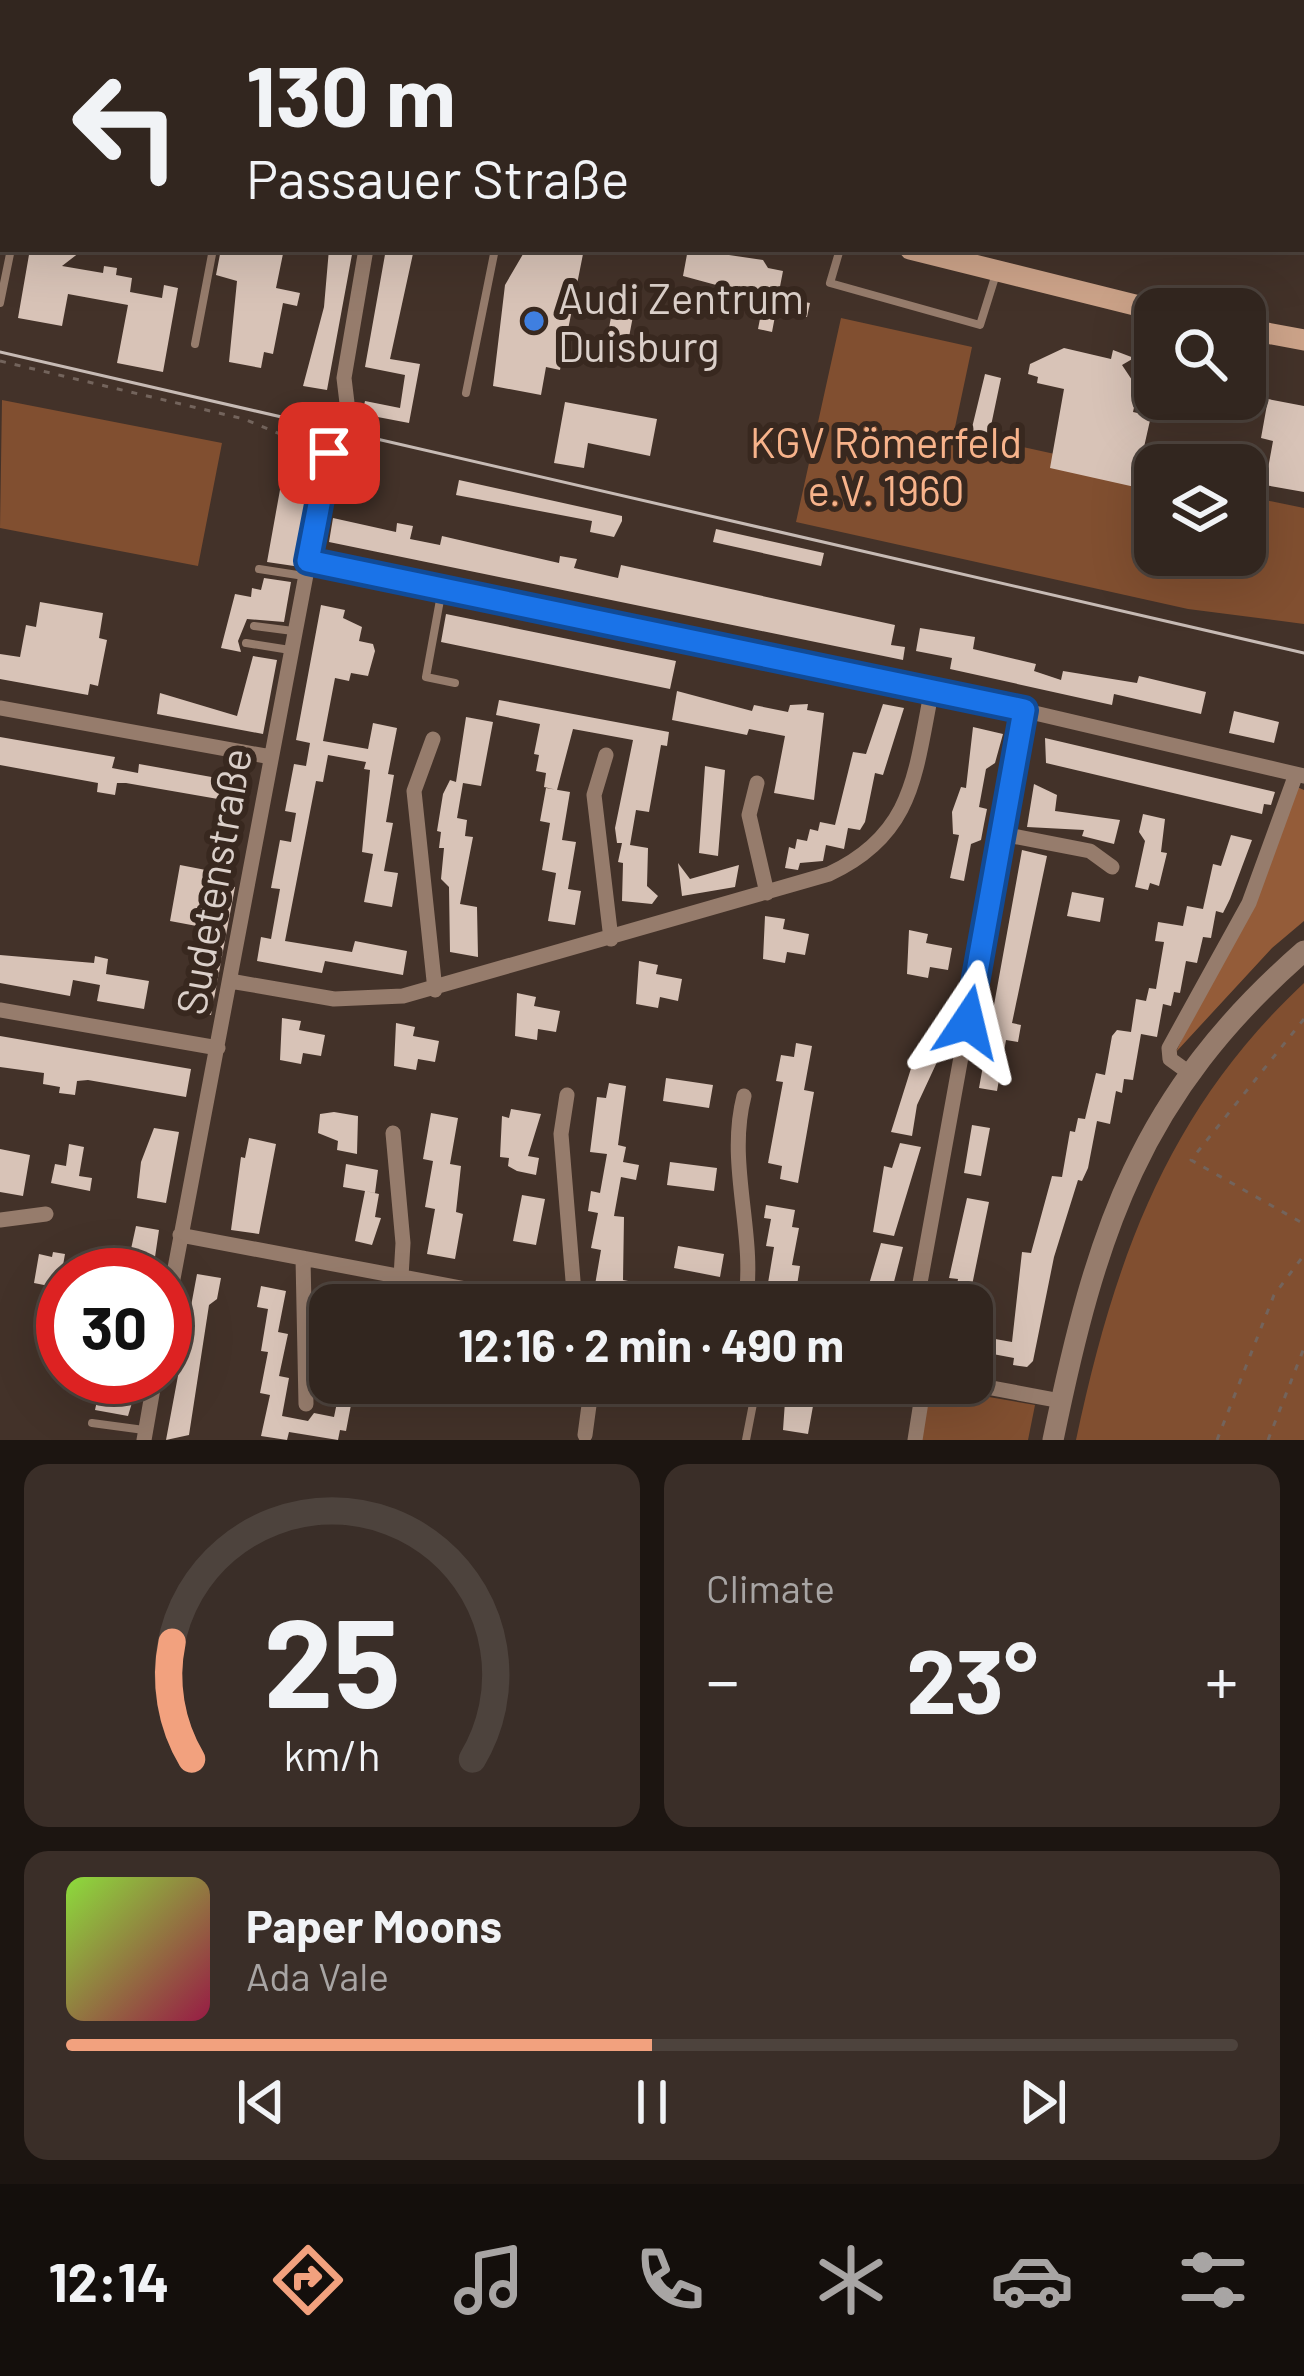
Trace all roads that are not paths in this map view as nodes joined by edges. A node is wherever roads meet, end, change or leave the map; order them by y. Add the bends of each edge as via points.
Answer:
1 (212, 252) edge
2 (365, 252) edge
3 (494, 252) edge
4 (839, 252) edge
5 (926, 252) edge
6 (7, 255) edge
7 (988, 264) edge
8 (0, 303) edge
9 (1134, 304) edge
10 (1266, 333) edge
11 (1304, 340) edge
12 (195, 344) dead end
13 (466, 393) dead end
14 (347, 403) dead end
15 (329, 453) road end
16 (259, 569) dead end
17 (307, 569) junction
18 (442, 588) junction
19 (254, 626) dead end
20 (295, 631) junction
21 (246, 643) dead end
22 (292, 650) junction
23 (455, 682) dead end
24 (932, 689) junction
25 (0, 708) edge
26 (1024, 710) junction
27 (433, 739) dead end
28 (607, 755) dead end
29 (272, 757) junction
30 (1300, 775) edge
31 (757, 783) dead end
32 (1002, 834) junction
33 (1112, 867) dead end
34 (766, 893) junction
35 (610, 939) junction
36 (1304, 951) edge
37 (230, 981) junction
38 (435, 990) junction
39 (0, 1010) edge
40 (218, 1048) junction
41 (1188, 1072) junction
42 (566, 1095) dead end
43 (744, 1096) dead end
44 (393, 1132) dead end
45 (46, 1214) dead end
46 (0, 1220) edge
47 (181, 1235) junction
48 (179, 1248) edge
49 (303, 1258) junction
50 (401, 1277) junction
51 (438, 1284) edge
52 (573, 1284) edge
53 (748, 1284) edge
54 (920, 1284) edge
55 (993, 1388) edge
56 (1061, 1401) junction
57 (150, 1404) edge
58 (306, 1404) dead end
59 (589, 1404) edge
60 (753, 1404) edge
61 (920, 1404) edge
62 (92, 1423) dead end
63 (145, 1435) edge
64 (585, 1435) dead end
65 (746, 1440) edge
66 (914, 1440) edge
67 (1053, 1440) edge

1 - 12 lane
2 - 14 street via 344,378
3 - 13 lane
4 - 7 lane via 830,284 980,325
5 - 7 main road
6 - 8 lane
7 - 9 main road
10 - 11 main road
15 - 17 street, Sudetenstraße
16 - 17 lane
17 - 18 street
17 - 20 street, Sudetenstraße
18 - 23 lane via 426,677
18 - 24 street
19 - 20 lane
20 - 22 street, Sudetenstraße
21 - 22 lane
22 - 29 street, Sudetenstraße
24 - 26 street
24 - 34 street via 913,785 881,842 830,874
25 - 29 street
26 - 30 street
26 - 32 street
27 - 38 street via 414,791
28 - 35 street via 594,795
29 - 37 street, Sudetenstraße
30 - 41 street via 1249,903 1169,1048 1170,1059
31 - 34 street via 749,815
32 - 33 street via 1090,851
32 - 54 street
34 - 35 street
35 - 38 street
36 - 41 street
37 - 38 street via 334,999
37 - 40 street, Sudetenstraße
39 - 40 street
40 - 47 street, Sudetenstraße
41 - 56 street via 1114,1202
42 - 52 street via 561,1134
43 - 53 street via 734,1133
44 - 50 street
45 - 46 street
47 - 48 street, Sudetenstraße
47 - 49 street
49 - 50 street
49 - 58 street
50 - 51 street
55 - 56 street
56 - 67 street
57 - 63 street
59 - 64 street
60 - 65 lane
61 - 66 street
62 - 63 lane

